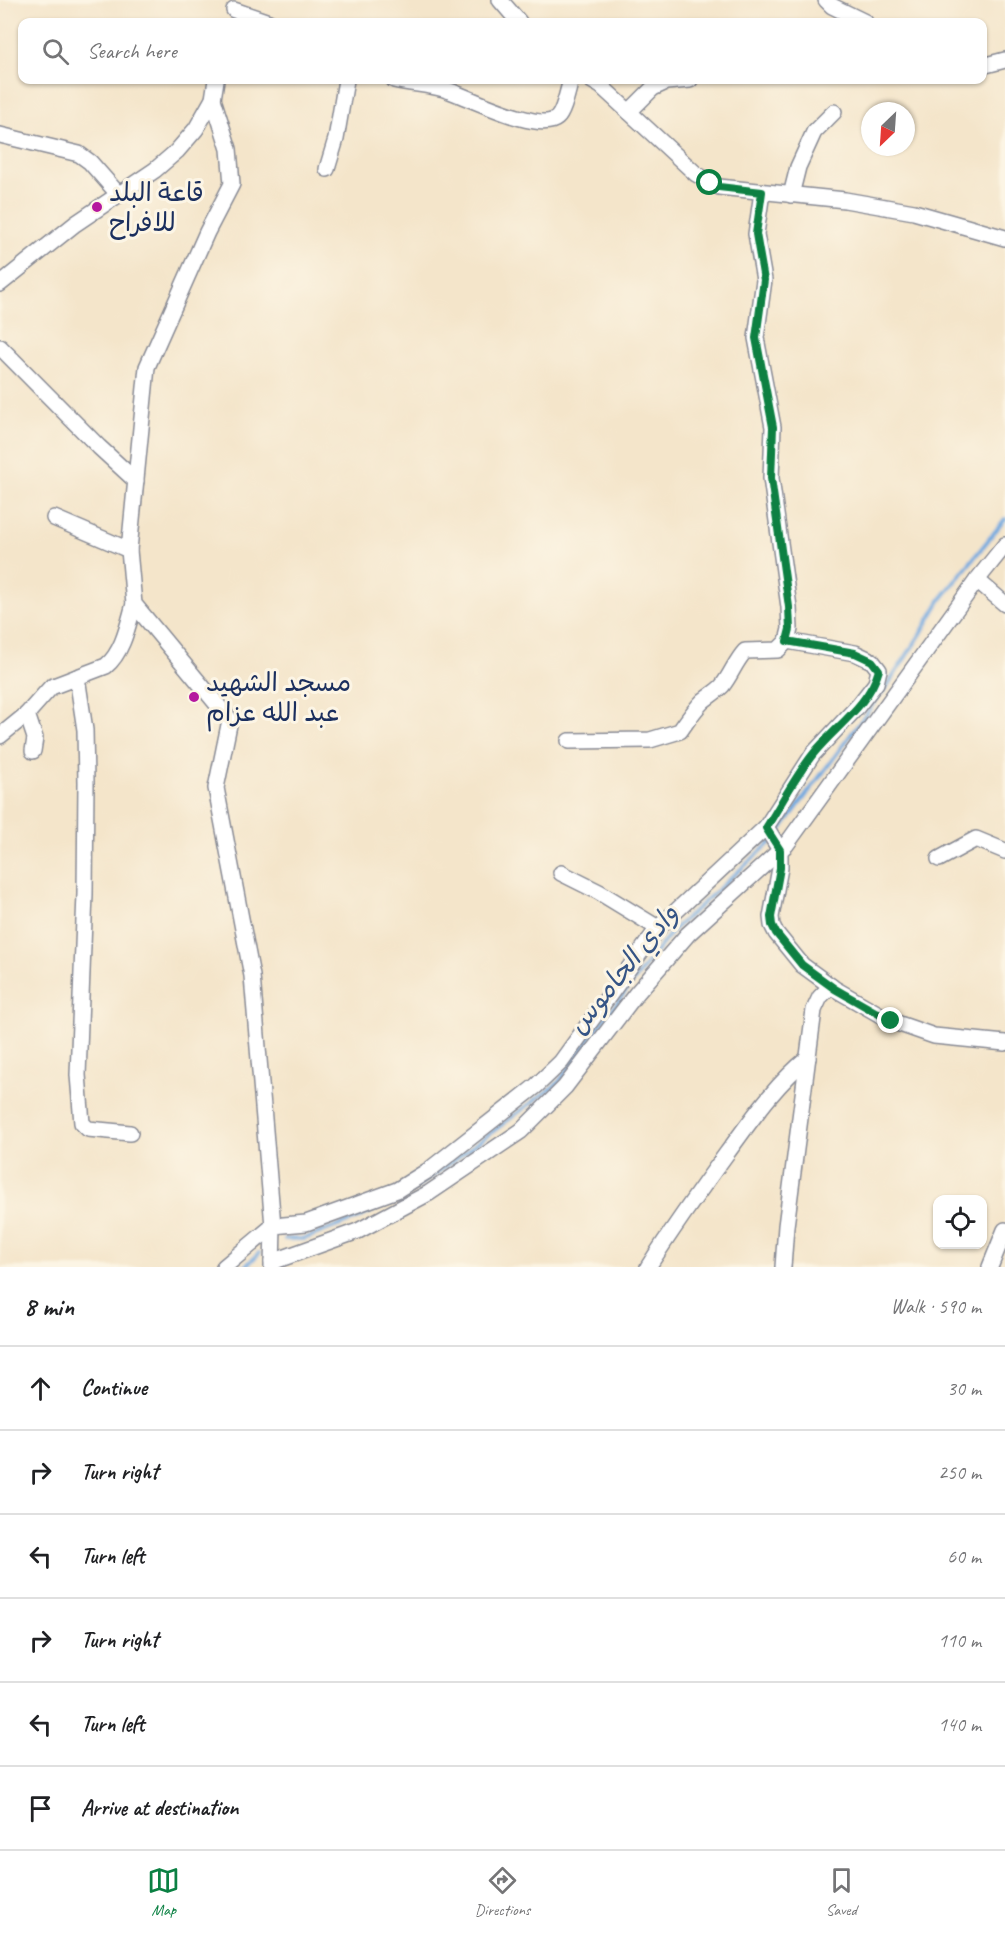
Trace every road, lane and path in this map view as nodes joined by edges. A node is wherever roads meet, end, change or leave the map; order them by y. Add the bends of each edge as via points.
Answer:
1 (500, 0) edge
2 (826, 0) edge
3 (232, 11) edge
4 (256, 18) edge
5 (516, 18) edge
6 (857, 18) edge
7 (1005, 60) edge
8 (987, 65) edge
9 (215, 84) edge
10 (345, 84) edge
11 (418, 84) edge
12 (570, 84) edge
13 (598, 84) edge
14 (662, 84) edge
15 (213, 99) junction
16 (629, 112) junction
17 (834, 112) dead end
18 (0, 135) edge
19 (327, 170) dead end
20 (762, 192) junction
21 (119, 195) junction
22 (791, 195) junction
23 (1005, 238) edge
24 (0, 284) edge
25 (0, 347) edge
26 (136, 481) junction
27 (54, 518) dead end
28 (1005, 545) edge
29 (129, 550) junction
30 (977, 580) junction
31 (134, 604) junction
32 (1005, 604) edge
33 (787, 641) junction
34 (77, 677) junction
35 (27, 714) junction
36 (0, 736) edge
37 (569, 741) dead end
38 (33, 750) dead end
39 (766, 828) junction
40 (780, 850) junction
41 (1005, 851) edge
42 (939, 859) dead end
43 (561, 873) dead end
44 (658, 928) junction
45 (831, 987) junction
46 (1005, 1043) edge
47 (808, 1058) junction
48 (130, 1132) dead end
49 (273, 1226) junction
50 (1005, 1230) edge
51 (272, 1265) edge
52 (224, 1267) edge
53 (648, 1267) edge
54 (783, 1267) edge
55 (990, 1267) edge

1 - 5 street
2 - 6 street
3 - 4 street
7 - 8 street
9 - 15 street
10 - 19 street
11 - 12 street via 443,88 497,111 539,122 557,118
13 - 16 street
14 - 16 street
15 - 21 street via 177,152
15 - 26 street via 229,149 232,184 147,367
16 - 20 street via 702,178 719,187
17 - 22 street via 814,132 798,167
18 - 21 street via 79,154
20 - 22 street
20 - 33 street via 756,234 764,280 756,338 773,427 771,478 789,607
21 - 24 street via 75,224
22 - 23 street via 914,212
25 - 26 street
26 - 29 street
27 - 29 street
28 - 30 street
29 - 31 street
30 - 32 street
30 - 40 street
31 - 34 street via 113,661
31 - 49 street via 230,720 216,788 252,976
33 - 37 street via 778,650 745,651 721,687 697,708 680,731 650,740
33 - 39 street via 855,653 872,661 879,670 876,683 813,754
34 - 35 street via 51,687
34 - 48 street via 85,730 86,782 78,1075 82,1123 88,1129
35 - 36 street
35 - 38 street via 35,738
39 - 40 street
39 - 44 street
40 - 45 street via 772,925 802,965
40 - 51 street via 688,934 565,1087 521,1131 429,1193 358,1231
41 - 42 street via 976,839
43 - 44 street
44 - 49 street via 561,1062 429,1170 397,1190 306,1223
45 - 46 street via 891,1021 934,1036
45 - 47 street via 820,997 814,1011
47 - 53 street via 764,1102
47 - 54 street
49 - 51 street
49 - 52 street
50 - 55 street

